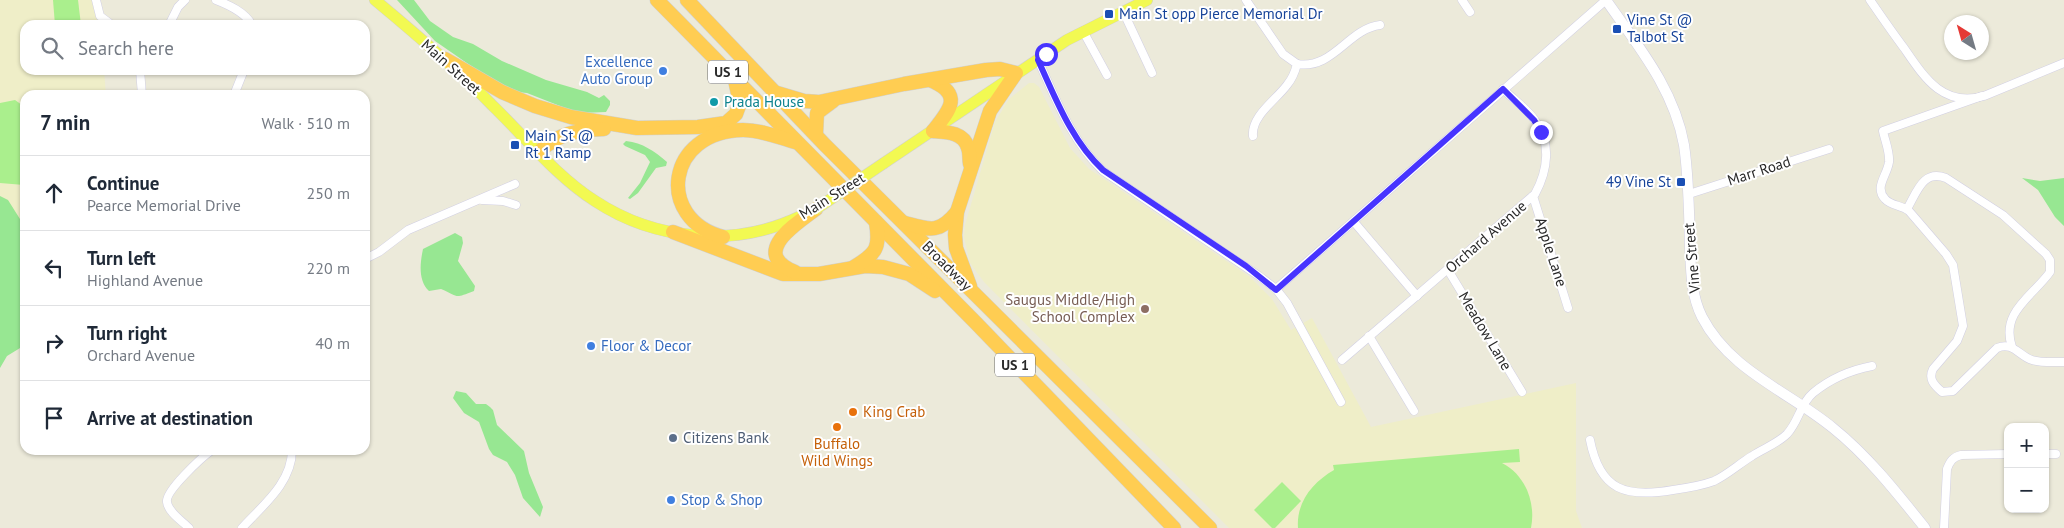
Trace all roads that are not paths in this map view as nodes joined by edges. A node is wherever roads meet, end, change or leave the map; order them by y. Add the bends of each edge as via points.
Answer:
1 (96, 0) edge
2 (185, 0) edge
3 (216, 0) edge
4 (375, 0) edge
5 (657, 0) edge
6 (687, 0) edge
7 (1146, 0) edge
8 (1246, 0) edge
9 (1462, 0) edge
10 (1606, 0) edge
11 (1870, 0) edge
12 (1123, 11) junction
13 (1470, 12) dead end
14 (105, 20) edge
15 (171, 20) edge
16 (248, 20) edge
17 (1380, 25) dead end
18 (1083, 31) junction
19 (445, 59) junction
20 (1038, 60) junction
21 (2064, 63) edge
22 (1297, 64) junction
23 (1016, 73) junction
24 (1152, 74) dead end
25 (140, 75) edge
26 (242, 75) edge
27 (1108, 75) dead end
28 (735, 80) junction
29 (930, 80) junction
30 (1503, 89) junction
31 (142, 90) edge
32 (236, 90) edge
33 (776, 93) junction
34 (1982, 96) junction
35 (835, 99) junction
36 (637, 128) junction
37 (933, 131) junction
38 (816, 134) junction
39 (1253, 136) dead end
40 (799, 144) junction
41 (1829, 149) dead end
42 (539, 152) junction
43 (970, 168) junction
44 (514, 184) dead end
45 (1688, 194) junction
46 (1533, 196) junction
47 (480, 200) junction
48 (516, 205) dead end
49 (816, 209) junction
50 (1907, 209) junction
51 (957, 212) junction
52 (876, 222) junction
53 (903, 222) junction
54 (1354, 222) junction
55 (673, 232) junction
56 (722, 237) junction
57 (370, 256) edge
58 (852, 268) junction
59 (1448, 270) junction
60 (800, 274) junction
61 (1276, 290) junction
62 (972, 291) junction
63 (1417, 296) junction
64 (1568, 308) dead end
65 (963, 310) junction
66 (1369, 336) junction
67 (2012, 347) junction
68 (1342, 360) dead end
69 (2064, 362) edge
70 (1872, 366) dead end
71 (1522, 392) dead end
72 (1342, 402) dead end
73 (1802, 405) junction
74 (1414, 411) dead end
75 (1590, 440) dead end
76 (2004, 454) edge
77 (2049, 454) edge
78 (2056, 454) dead end
79 (206, 455) edge
80 (291, 455) edge
81 (190, 528) edge
82 (242, 528) edge
83 (1174, 528) edge
84 (1210, 528) edge
85 (1925, 528) edge
86 (1944, 528) edge

1 - 14 street via 100,16
2 - 15 street
3 - 16 street
4 - 19 main road, Main Street
5 - 28 highway, Broadway / US 1
6 - 33 highway, Broadway / US 1
7 - 12 main road, Main Street
8 - 22 street via 1283,54
9 - 13 street
10 - 30 street
10 - 45 street, Vine Street via 1656,72 1675,108 1684,146
11 - 34 street via 1933,85 1956,98
12 - 18 main road, Main Street
12 - 24 street
17 - 22 street via 1364,29 1323,61
18 - 20 main road, Main Street
18 - 27 street
19 - 36 highway via 502,92 535,106 571,117
19 - 42 main road, Main Street
20 - 23 main road, Main Street
20 - 61 street via 1077,140 1096,164
21 - 34 street
22 - 39 street via 1288,84 1257,121
23 - 29 highway via 986,70
23 - 37 main road, Main Street
23 - 43 highway via 990,111
25 - 31 street
26 - 32 street
28 - 36 highway via 740,103 736,114 726,123
28 - 40 highway, Broadway / US 1
29 - 35 highway
29 - 37 highway via 945,88 951,102 948,112
30 - 46 street, Orchard Avenue via 1534,120 1544,140 1547,163
30 - 54 street
33 - 35 highway via 804,101
33 - 38 highway, Broadway / US 1
34 - 50 street via 1883,131 1889,162 1880,192 1889,202
35 - 38 highway via 816,114
36 - 42 highway via 569,133
37 - 43 highway via 955,133 963,139 968,146
37 - 49 main road, Main Street, bridge
38 - 53 highway, Broadway / US 1
40 - 52 highway, Broadway / US 1
40 - 56 highway via 763,132 735,131 707,139 689,152 678,179 682,201 699,225
41 - 45 street, Marr Road
42 - 55 main road, Main Street via 594,201 640,224
43 - 51 highway
44 - 47 street
45 - 73 street, Vine Street via 1691,276 1703,319 1740,364
46 - 59 street, Orchard Avenue
46 - 64 street, Apple Lane
47 - 48 street
47 - 57 street via 408,230
49 - 56 main road, Main Street via 773,228
49 - 60 highway via 783,234 776,245 777,258 782,265
50 - 67 street via 1927,177 1936,174 2003,215 2046,254 2050,260 2050,272 2015,311 2008,334
50 - 67 street via 1953,265 1963,326 1957,341 1932,369 1931,380 1942,392 1953,391 1997,348
51 - 53 highway via 948,223 934,229
51 - 62 highway via 956,248
52 - 58 highway via 879,241 876,249 869,258
52 - 65 highway, Broadway / US 1
53 - 62 highway, Broadway / US 1
54 - 61 street
54 - 63 street
55 - 56 main road, Main Street
55 - 60 highway via 779,273
58 - 60 highway
58 - 65 highway via 901,271
59 - 63 street, Orchard Avenue
59 - 71 street, Meadow Lane
61 - 72 street via 1287,303
62 - 84 highway, Broadway / US 1
63 - 66 street, Orchard Avenue
65 - 83 highway, Broadway / US 1
66 - 68 street, Orchard Avenue
66 - 74 street
67 - 69 street via 2030,360
70 - 73 street via 1853,370 1813,393
73 - 75 street via 1798,419 1780,440 1716,480 1699,486 1642,494 1627,492 1610,482 1602,471 1595,460
73 - 85 street, Vine Street via 1848,442
76 - 86 street via 1961,455 1949,462
77 - 78 street
79 - 81 street via 166,502
80 - 82 street via 282,483

